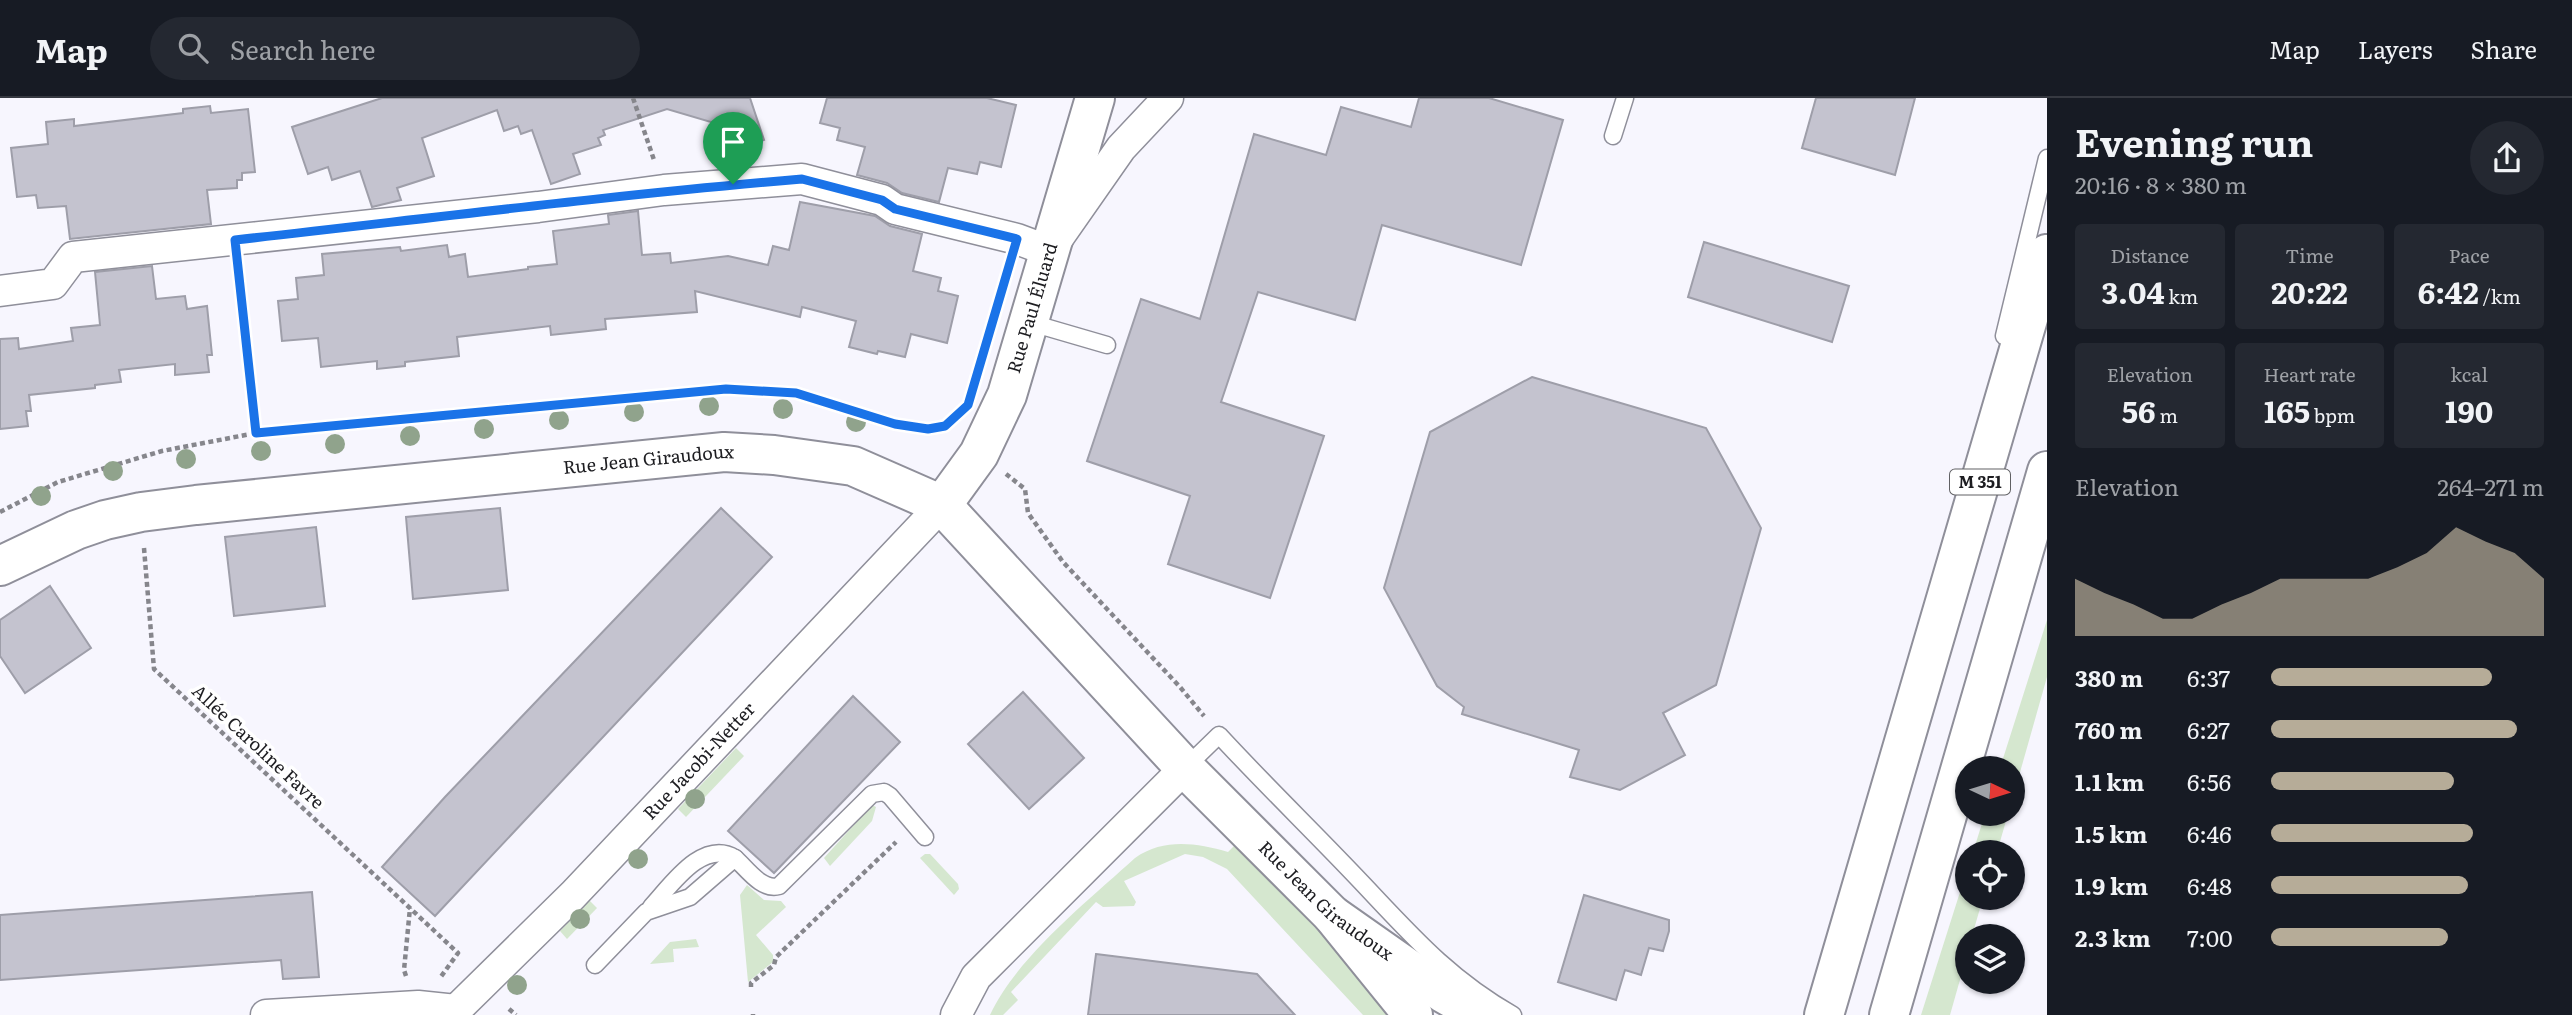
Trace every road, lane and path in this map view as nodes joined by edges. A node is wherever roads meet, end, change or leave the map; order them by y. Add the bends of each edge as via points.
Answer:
1 (633, 98) edge
2 (1095, 98) edge
3 (1168, 98) edge
4 (1625, 98) edge
5 (1613, 136) dead end
6 (2047, 158) edge
7 (664, 190) junction
8 (235, 240) junction
9 (1049, 251) junction
10 (2047, 254) edge
11 (0, 291) edge
12 (1028, 322) junction
13 (1107, 345) dead end
14 (2001, 347) dead end
15 (1995, 374) dead end
16 (960, 412) dead end
17 (256, 433) junction
18 (979, 454) junction
19 (2047, 471) edge
20 (942, 505) junction
21 (2047, 508) edge
22 (0, 512) edge
23 (141, 512) junction
24 (0, 566) edge
25 (1913, 711) junction
26 (1974, 725) junction
27 (1219, 735) junction
28 (1185, 768) junction
29 (925, 836) dead end
30 (896, 842) dead end
31 (735, 858) junction
32 (410, 908) junction
33 (646, 912) junction
34 (1332, 915) junction
35 (458, 953) dead end
36 (595, 965) dead end
37 (751, 987) dead end
38 (418, 1006) junction
39 (509, 1009) dead end
40 (456, 1013) edge
41 (266, 1015) edge
42 (516, 1015) edge
43 (956, 1015) edge
44 (1413, 1015) edge
45 (1480, 1015) edge
46 (1513, 1015) edge
47 (1824, 1015) edge
48 (1889, 1015) edge

1 - 7 path
2 - 9 main road, Rue Paul Éluard
3 - 9 street via 1121,148
4 - 5 lane
6 - 14 lane
7 - 8 street
7 - 9 street via 802,179
8 - 11 street via 74,257 52,285
8 - 17 path
9 - 12 main road, Rue Paul Éluard
10 - 25 main road, M 351
12 - 13 lane
12 - 18 main road, Rue Paul Éluard via 1007,395
15 - 25 lane
16 - 17 path via 945,426 928,429 895,424 796,393 726,389
17 - 22 path via 162,451 58,482
18 - 20 main road, Rue Paul Éluard
18 - 27 path via 1025,489 1028,513 1063,562
19 - 26 main road
20 - 23 main road, Rue Jean Giraudoux via 853,466 724,452
20 - 28 main road, Rue Jean Giraudoux
20 - 40 street, Rue Jacobi-Netter
21 - 26 lane
23 - 24 main road, Rue Jean Giraudoux via 76,530
23 - 32 path, Allée Caroline Favre via 154,669
25 - 47 main road, M 351
26 - 48 main road
27 - 28 lane
27 - 46 lane via 1412,938 1451,974
28 - 34 main road, Rue Jean Giraudoux
28 - 43 street via 976,977
29 - 31 lane via 890,796 878,792 866,797 779,886 764,885
30 - 37 path via 776,957 774,965
31 - 33 lane via 690,897
31 - 33 lane via 722,852 694,862
32 - 35 path, Allée Caroline Favre
32 - 38 path via 404,971
33 - 36 lane
34 - 44 main road
34 - 45 main road, Rue Jean Giraudoux
38 - 40 street
38 - 41 street
39 - 42 path

